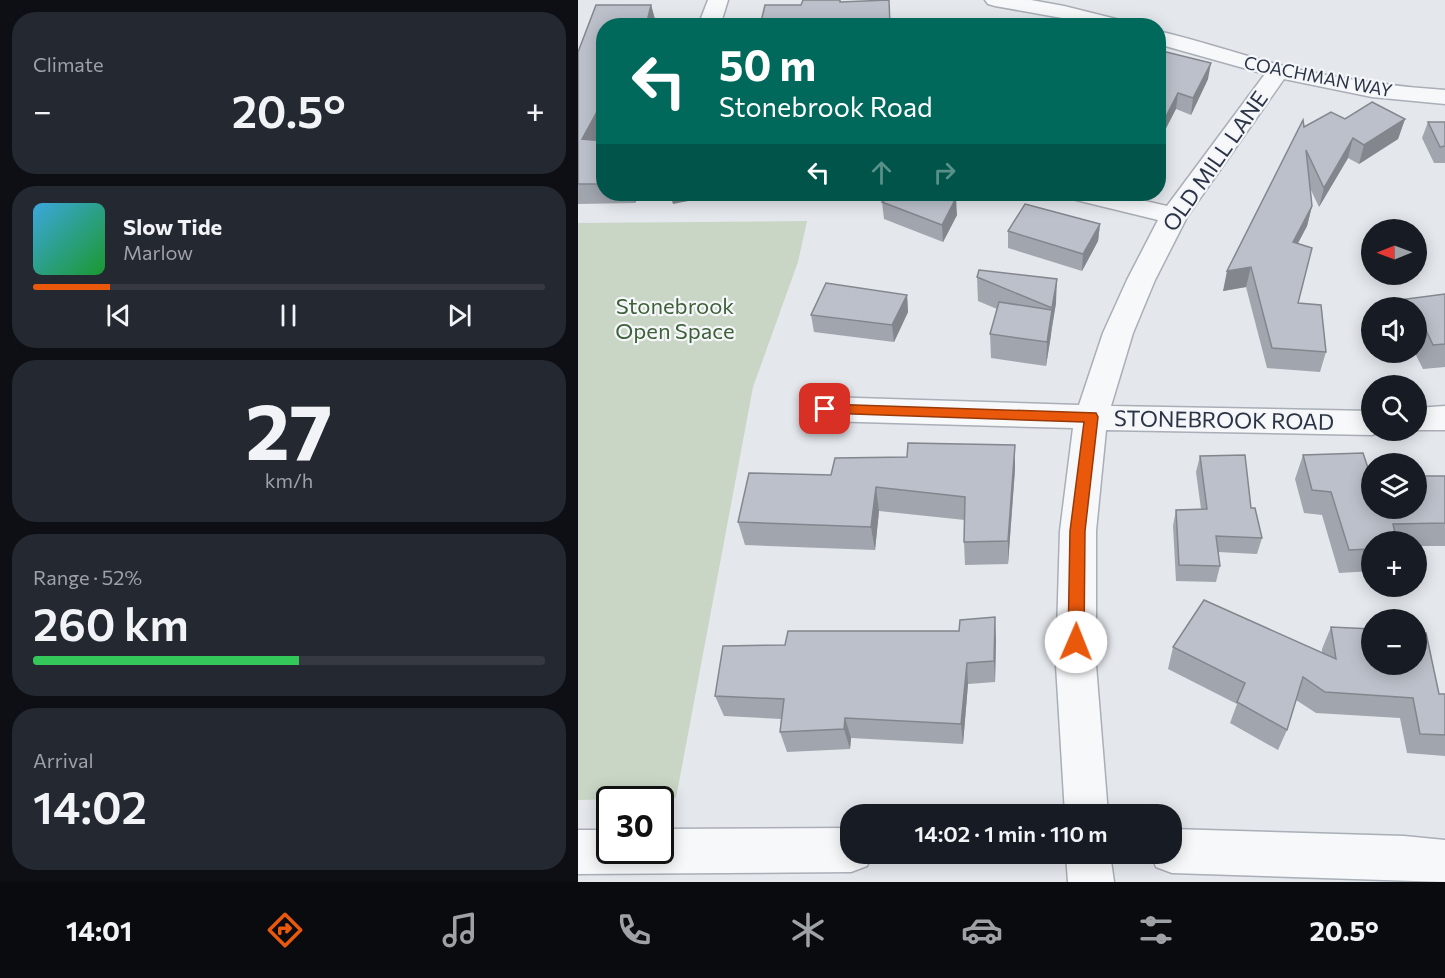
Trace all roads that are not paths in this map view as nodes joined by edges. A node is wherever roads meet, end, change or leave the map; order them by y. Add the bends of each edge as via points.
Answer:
1 (718, 0) edge
2 (995, 0) edge
3 (712, 18) edge
4 (1086, 18) edge
5 (1166, 39) edge
6 (1278, 72) junction
7 (1445, 97) edge
8 (1113, 201) edge
9 (1174, 216) junction
10 (825, 409) dead end
11 (1091, 417) junction
12 (1445, 418) edge
13 (1427, 419) edge
14 (1361, 423) edge
15 (1085, 804) edge
16 (840, 850) edge
17 (1182, 851) edge
18 (578, 852) edge
19 (1445, 862) edge
20 (1089, 864) edge
21 (1091, 882) edge

1 - 3 street
2 - 4 street
5 - 6 street, COACHMAN WAY
6 - 7 street, COACHMAN WAY via 1367,90
6 - 9 street, OLD MILL LANE
8 - 9 street
9 - 11 street, OLD MILL LANE via 1118,333
10 - 11 street, STONEBROOK ROAD
11 - 14 street, STONEBROOK ROAD
11 - 15 street, OLD MILL LANE via 1078,531 1076,665
12 - 13 street
16 - 18 street
17 - 19 street
20 - 21 street

